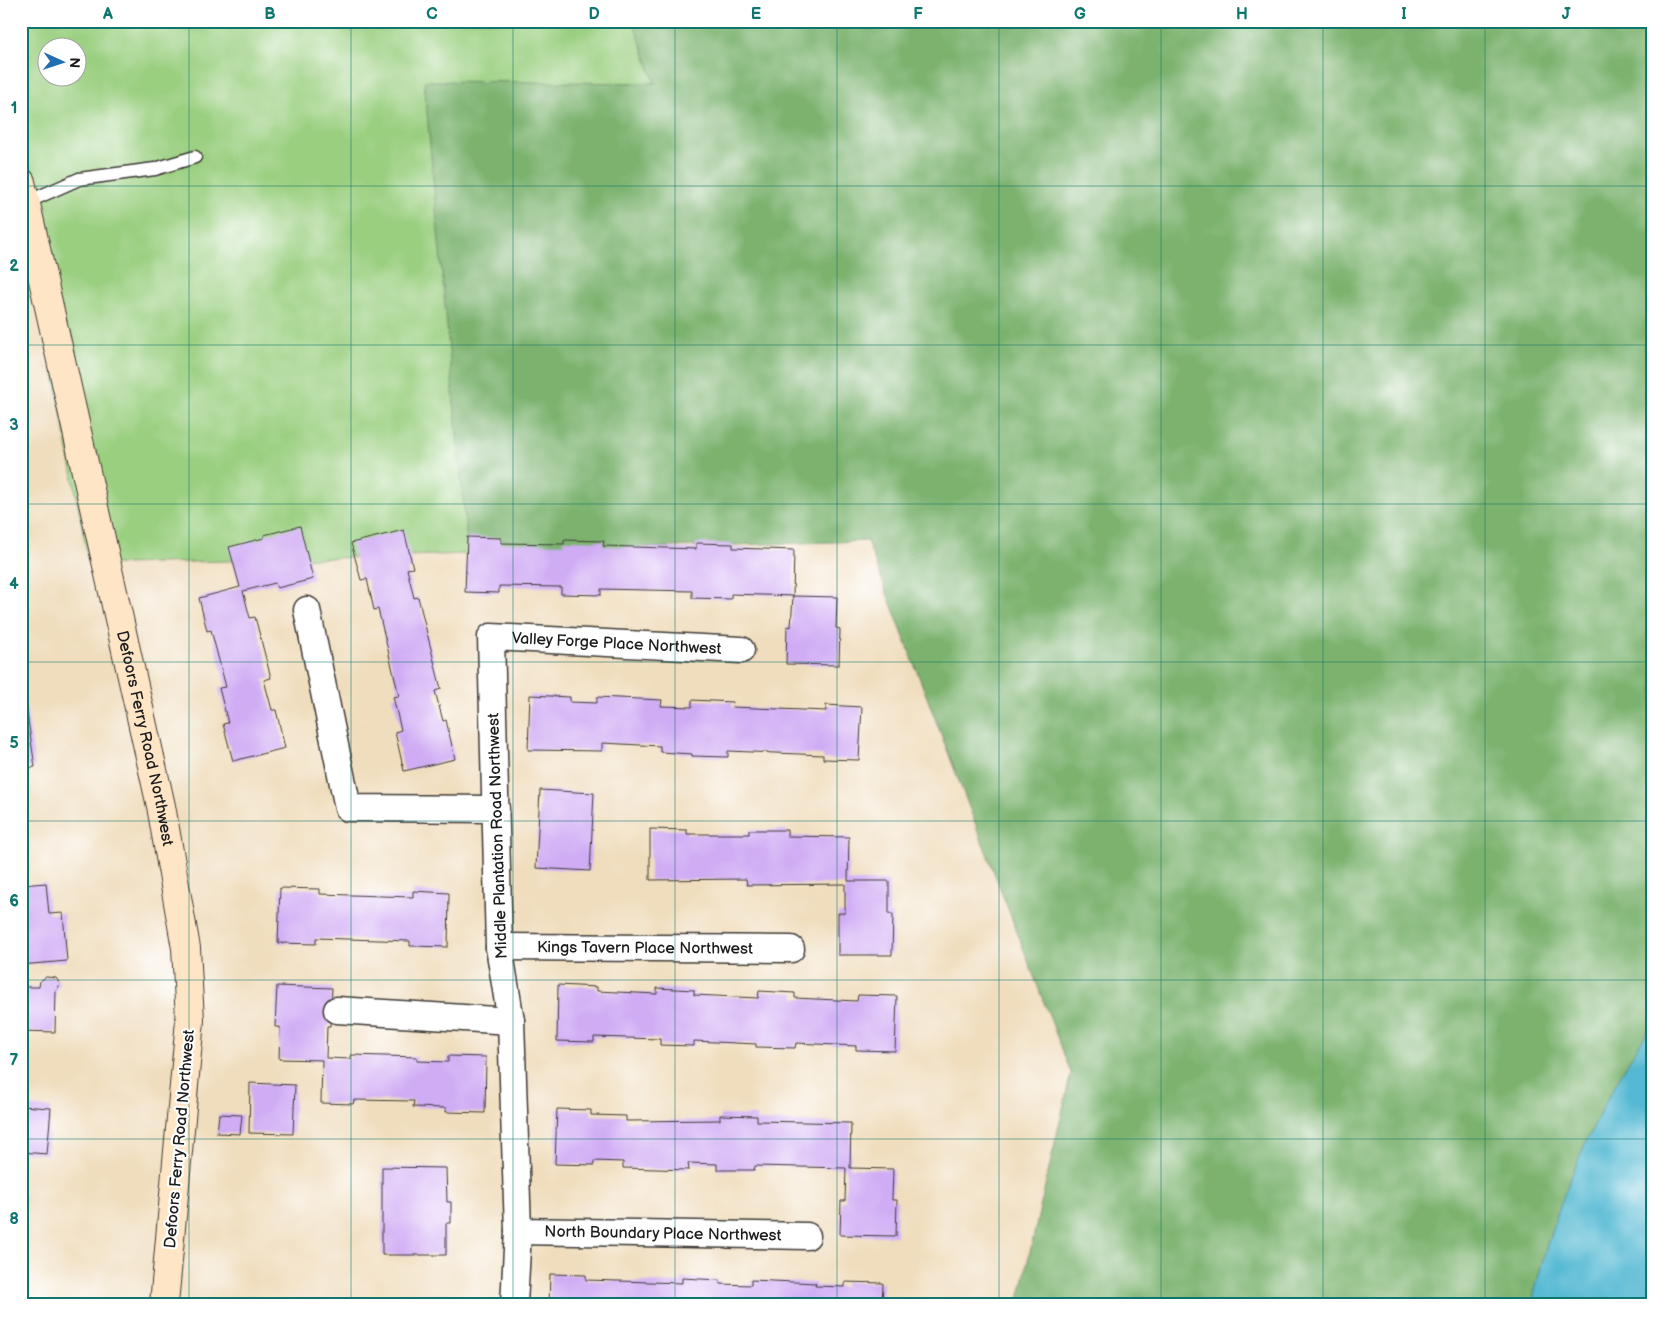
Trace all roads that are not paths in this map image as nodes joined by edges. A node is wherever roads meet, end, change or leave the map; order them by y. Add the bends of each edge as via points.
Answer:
1 (195, 157) dead end
2 (23, 192) edge
3 (308, 610) dead end
4 (491, 636) joint
5 (741, 650) dead end
6 (496, 808) junction
7 (499, 947) junction
8 (791, 949) dead end
9 (337, 1010) dead end
10 (511, 1020) junction
11 (518, 1231) junction
12 (807, 1236) dead end
13 (164, 1304) edge
14 (514, 1304) edge

1 - 2 lane via 155,169 79,179
2 - 13 street, Defoors Ferry Road Northwest via 161,806 186,948 190,1020
3 - 6 street via 348,808
4 - 5 street, Valley Forge Place Northwest
4 - 6 street, Middle Plantation Road Northwest
6 - 7 street, Middle Plantation Road Northwest
7 - 8 street, Kings Tavern Place Northwest
7 - 10 street, Middle Plantation Road Northwest
9 - 10 street
10 - 11 street, Middle Plantation Road Northwest
11 - 12 street, North Boundary Place Northwest
11 - 14 street, Middle Plantation Road Northwest

